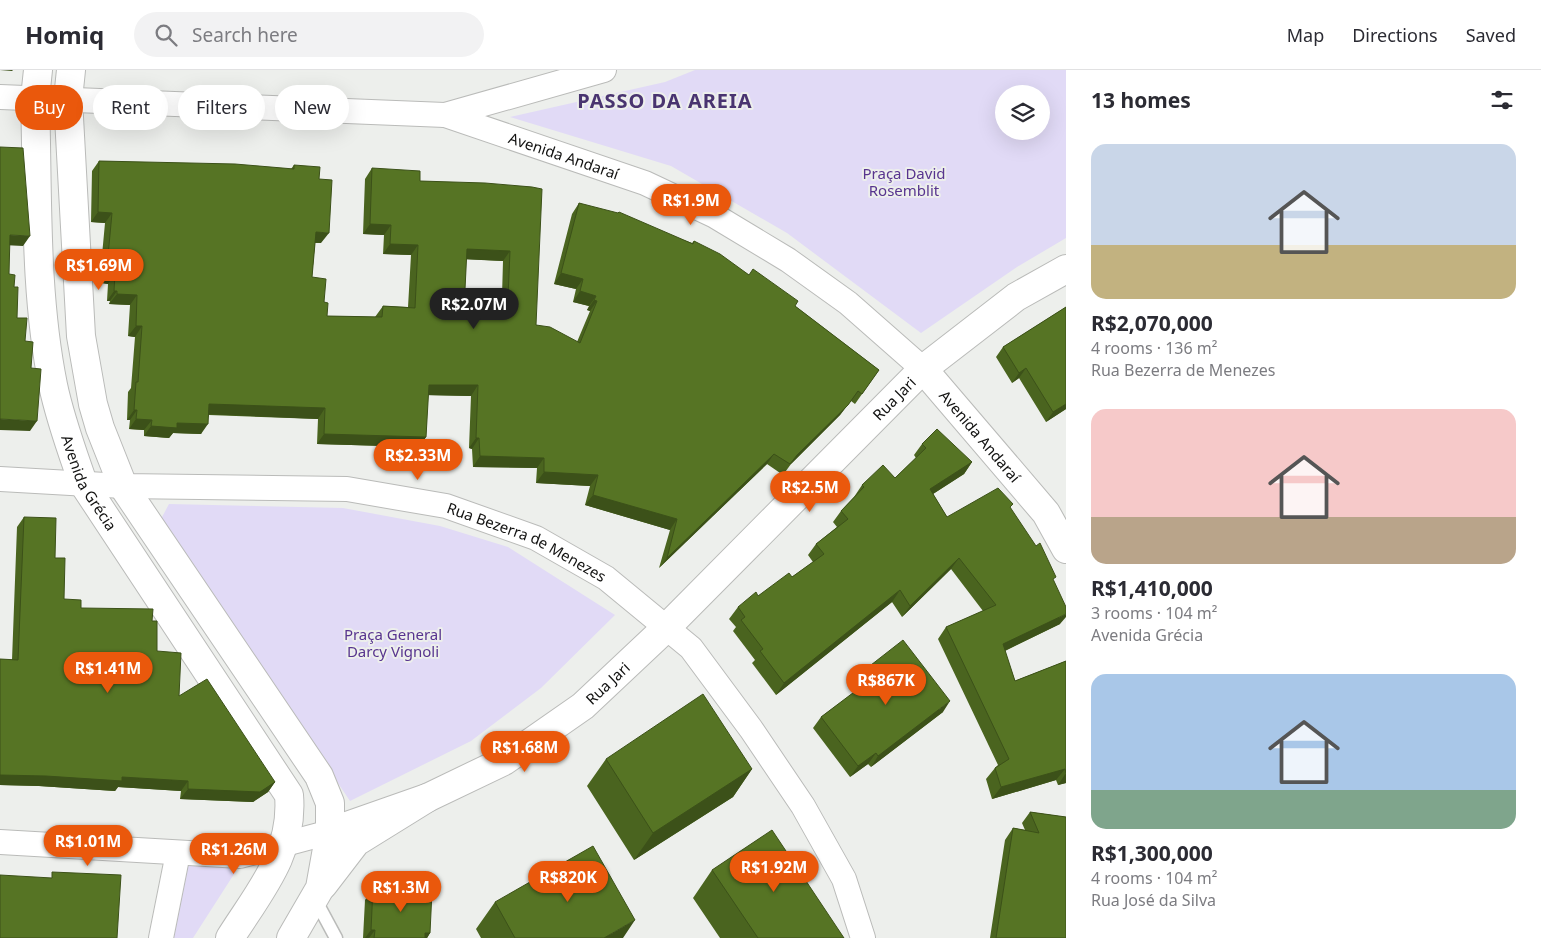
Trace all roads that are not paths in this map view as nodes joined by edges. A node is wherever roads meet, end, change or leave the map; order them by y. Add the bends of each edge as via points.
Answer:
1 (38, 70) edge
2 (71, 70) edge
3 (604, 70) edge
4 (36, 85) edge
5 (69, 85) edge
6 (0, 97) edge
7 (15, 97) edge
8 (83, 100) edge
9 (445, 115) junction
10 (36, 130) edge
11 (70, 130) edge
12 (1066, 269) edge
13 (923, 369) junction
14 (0, 480) edge
15 (83, 483) junction
16 (124, 486) junction
17 (1066, 549) edge
18 (667, 627) junction
19 (427, 798) junction
20 (330, 832) junction
21 (0, 842) edge
22 (284, 845) junction
23 (178, 853) junction
24 (318, 893) junction
25 (161, 938) edge
26 (230, 938) edge
27 (290, 938) edge
28 (336, 938) edge
29 (863, 938) edge

1 - 4 main road, Avenida Grécia
2 - 5 main road, Avenida Grécia
3 - 9 street
6 - 7 street
8 - 9 street, Avenida Andaraí
9 - 13 street, Avenida Andaraí via 645,183 715,216 788,260 848,303
10 - 15 main road, Avenida Grécia via 41,299 46,343 63,426
11 - 16 main road, Avenida Grécia via 81,336 93,404
12 - 13 main road, Rua Jari via 1016,297
13 - 17 main road, Avenida Andaraí via 1046,513
13 - 18 main road, Rua Jari
14 - 15 street, Rua Bezerra de Menezes
15 - 16 street, Rua Bezerra de Menezes
15 - 22 main road, Avenida Grécia via 288,795 290,810
16 - 18 street, Rua Bezerra de Menezes via 347,489 446,506 536,538 606,578
16 - 20 main road, Avenida Grécia via 320,776 330,803
18 - 19 main road, Rua Jari via 583,706 504,761
18 - 29 street, Rua Bezerra de Menezes via 691,648 803,806 844,880
19 - 20 main road, Rua Jari
19 - 24 main road via 356,842
20 - 22 street, Rua Jari
20 - 24 main road, Avenida Grécia
21 - 23 street, Rua Jari
22 - 23 street, Rua Jari via 240,856
22 - 26 main road, Avenida Grécia via 278,863
23 - 25 street
24 - 27 main road
24 - 28 lane

